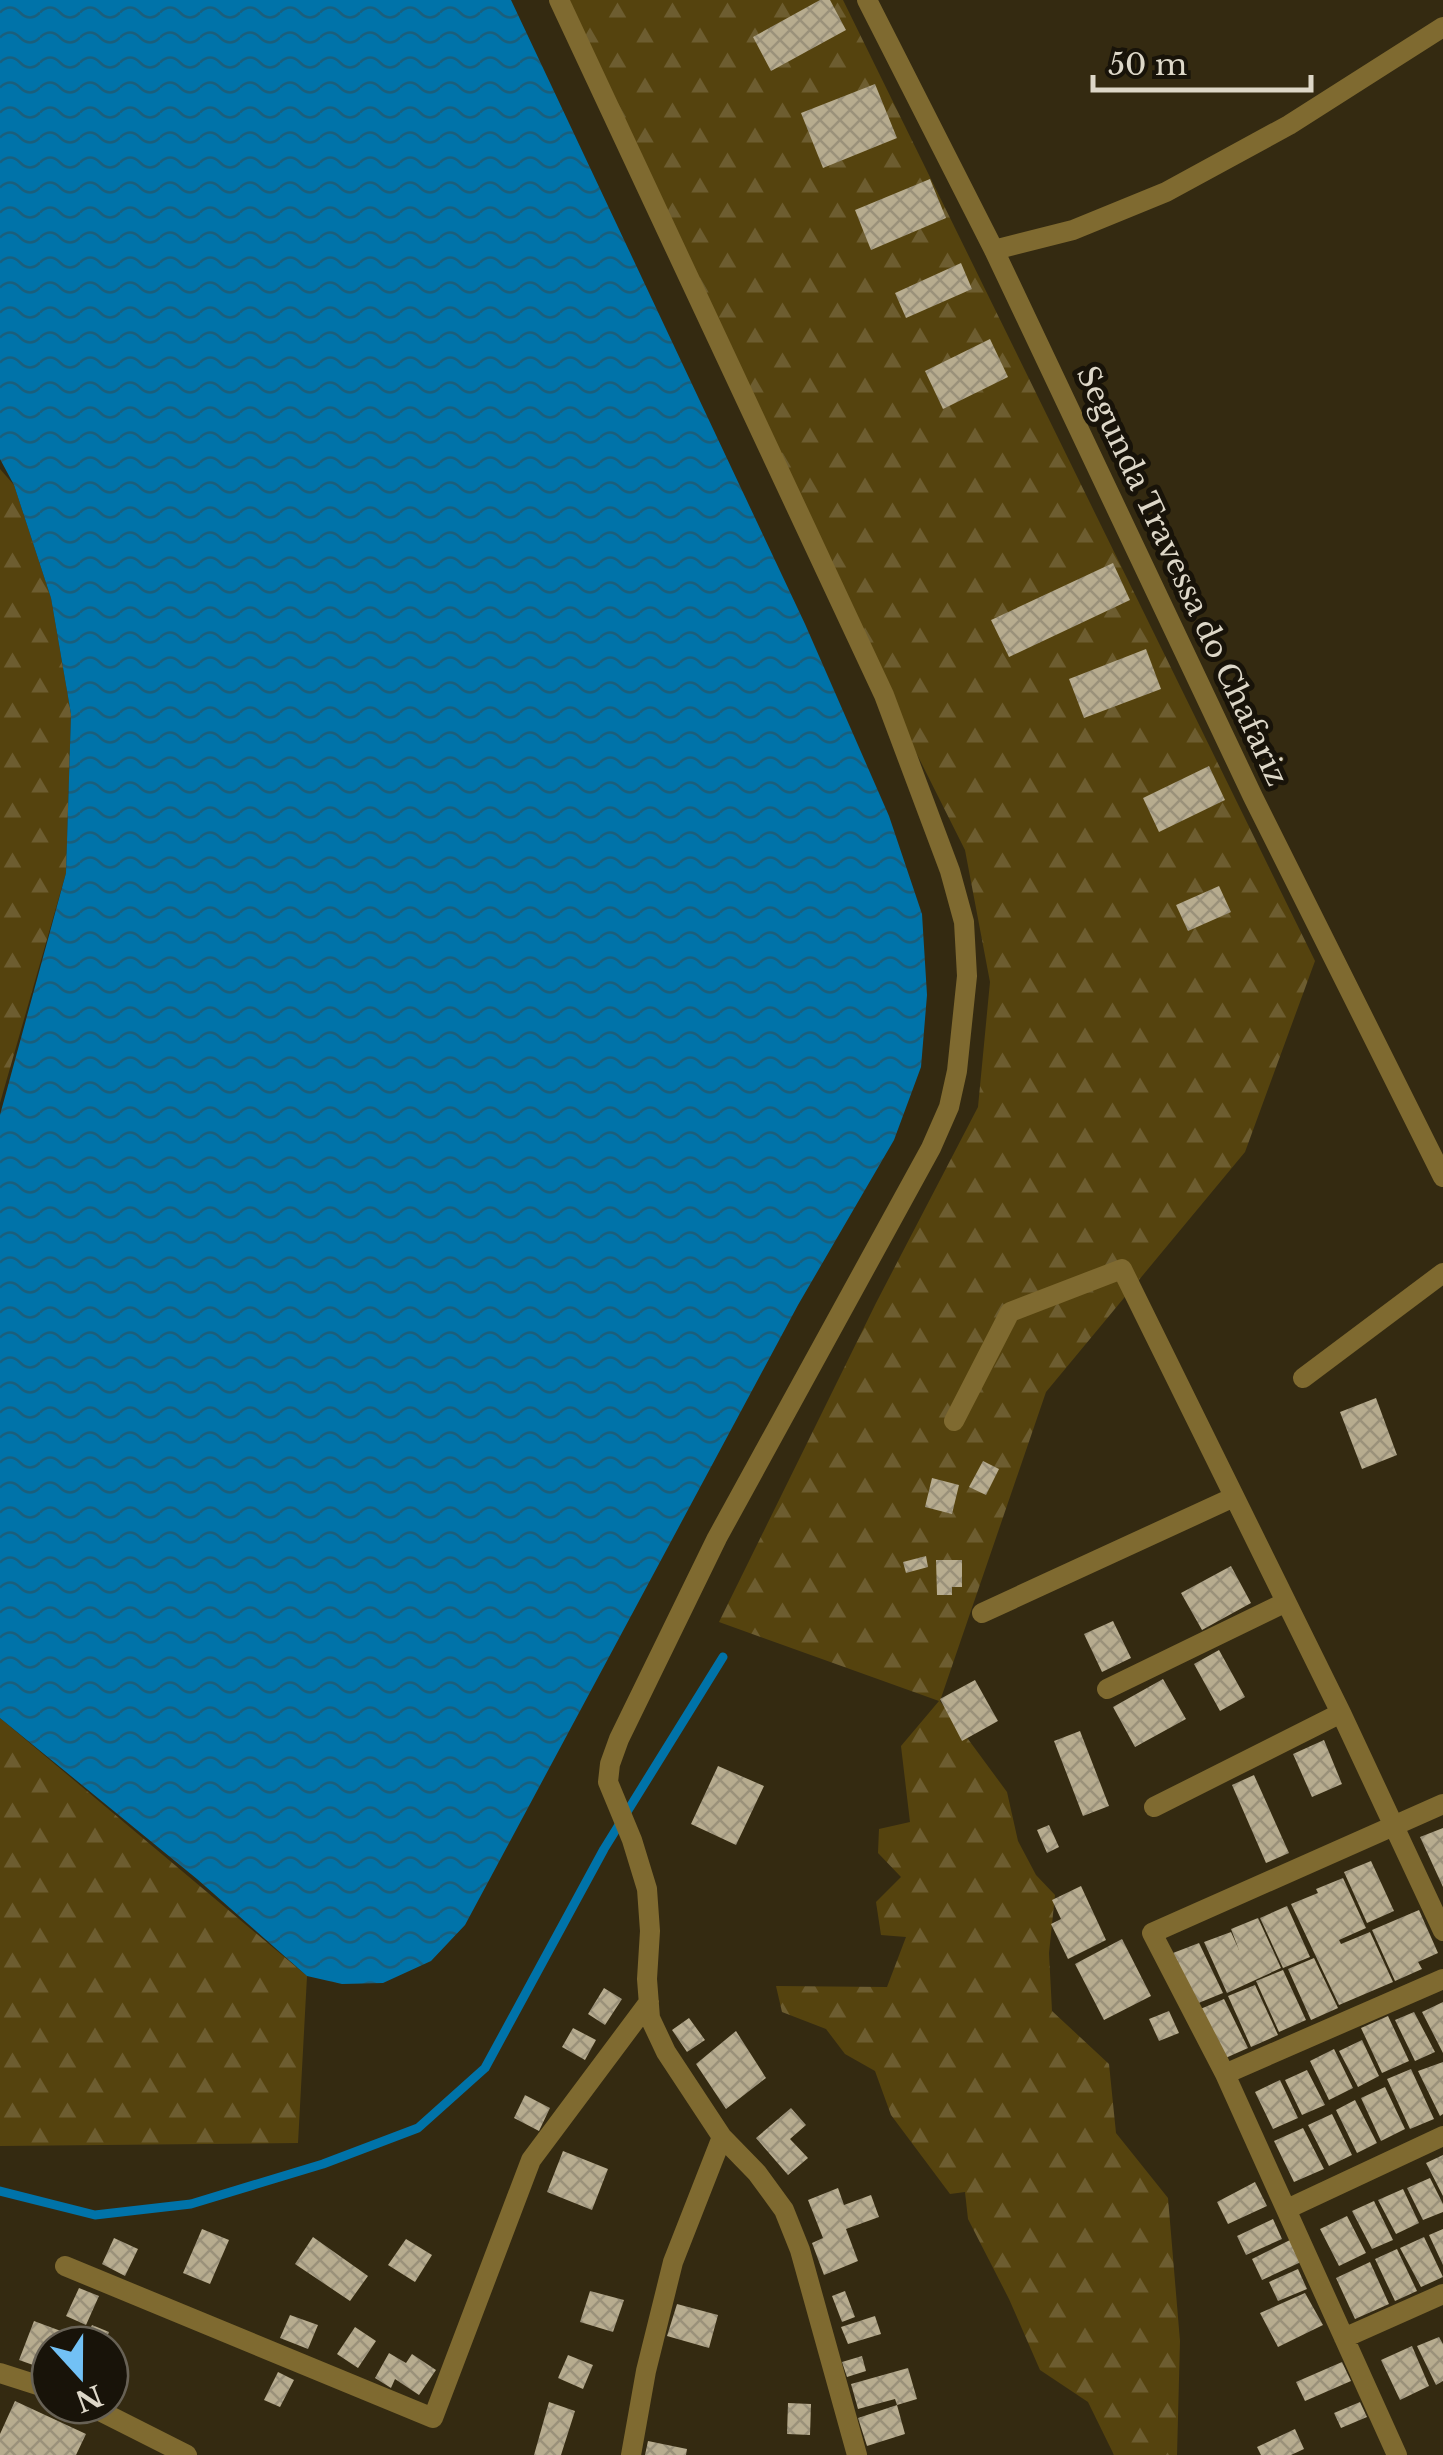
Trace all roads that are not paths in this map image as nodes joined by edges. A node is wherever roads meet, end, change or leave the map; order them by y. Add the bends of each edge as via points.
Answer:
1 (559, 0) edge
2 (866, 0) edge
3 (1443, 27) edge
4 (994, 250) junction
5 (1443, 1177) edge
6 (1443, 1273) edge
7 (1302, 1378) dead end
8 (954, 1421) dead end
9 (1234, 1496) junction
10 (1286, 1602) junction
11 (982, 1613) dead end
12 (1107, 1689) dead end
13 (1341, 1713) junction
14 (1443, 1804) edge
15 (1154, 1808) dead end
16 (1392, 1826) junction
17 (1443, 1931) edge
18 (1443, 1978) edge
19 (649, 2002) junction
20 (1225, 2074) junction
21 (1443, 2136) edge
22 (722, 2137) junction
23 (1287, 2209) junction
24 (64, 2266) dead end
25 (1443, 2294) edge
26 (1344, 2338) junction
27 (0, 2373) edge
28 (30, 2383) edge
29 (127, 2425) edge
30 (186, 2455) edge
31 (631, 2455) edge
32 (857, 2455) edge
33 (1397, 2455) edge

1 - 19 street via 884,695 950,871 964,922 967,976 957,1072 937,1135 717,1538 610,1764 608,1782 647,1889
2 - 4 street, Segunda Travessa do Chafariz
3 - 4 street via 1289,125 1166,192 1072,230
4 - 5 street, Segunda Travessa do Chafariz via 1253,797
6 - 7 street
8 - 9 street via 1010,1312 1122,1269
9 - 10 street
9 - 11 street
10 - 12 street
10 - 13 street
13 - 15 street
13 - 16 street
14 - 16 street
16 - 17 street
16 - 20 street via 1152,1932
18 - 20 street
19 - 22 street via 666,2052
19 - 24 street via 530,2160 433,2418
20 - 23 street
21 - 23 street
22 - 31 street via 673,2262
22 - 32 street via 784,2210
23 - 26 street
25 - 26 street
26 - 33 street
27 - 28 street
29 - 30 street

